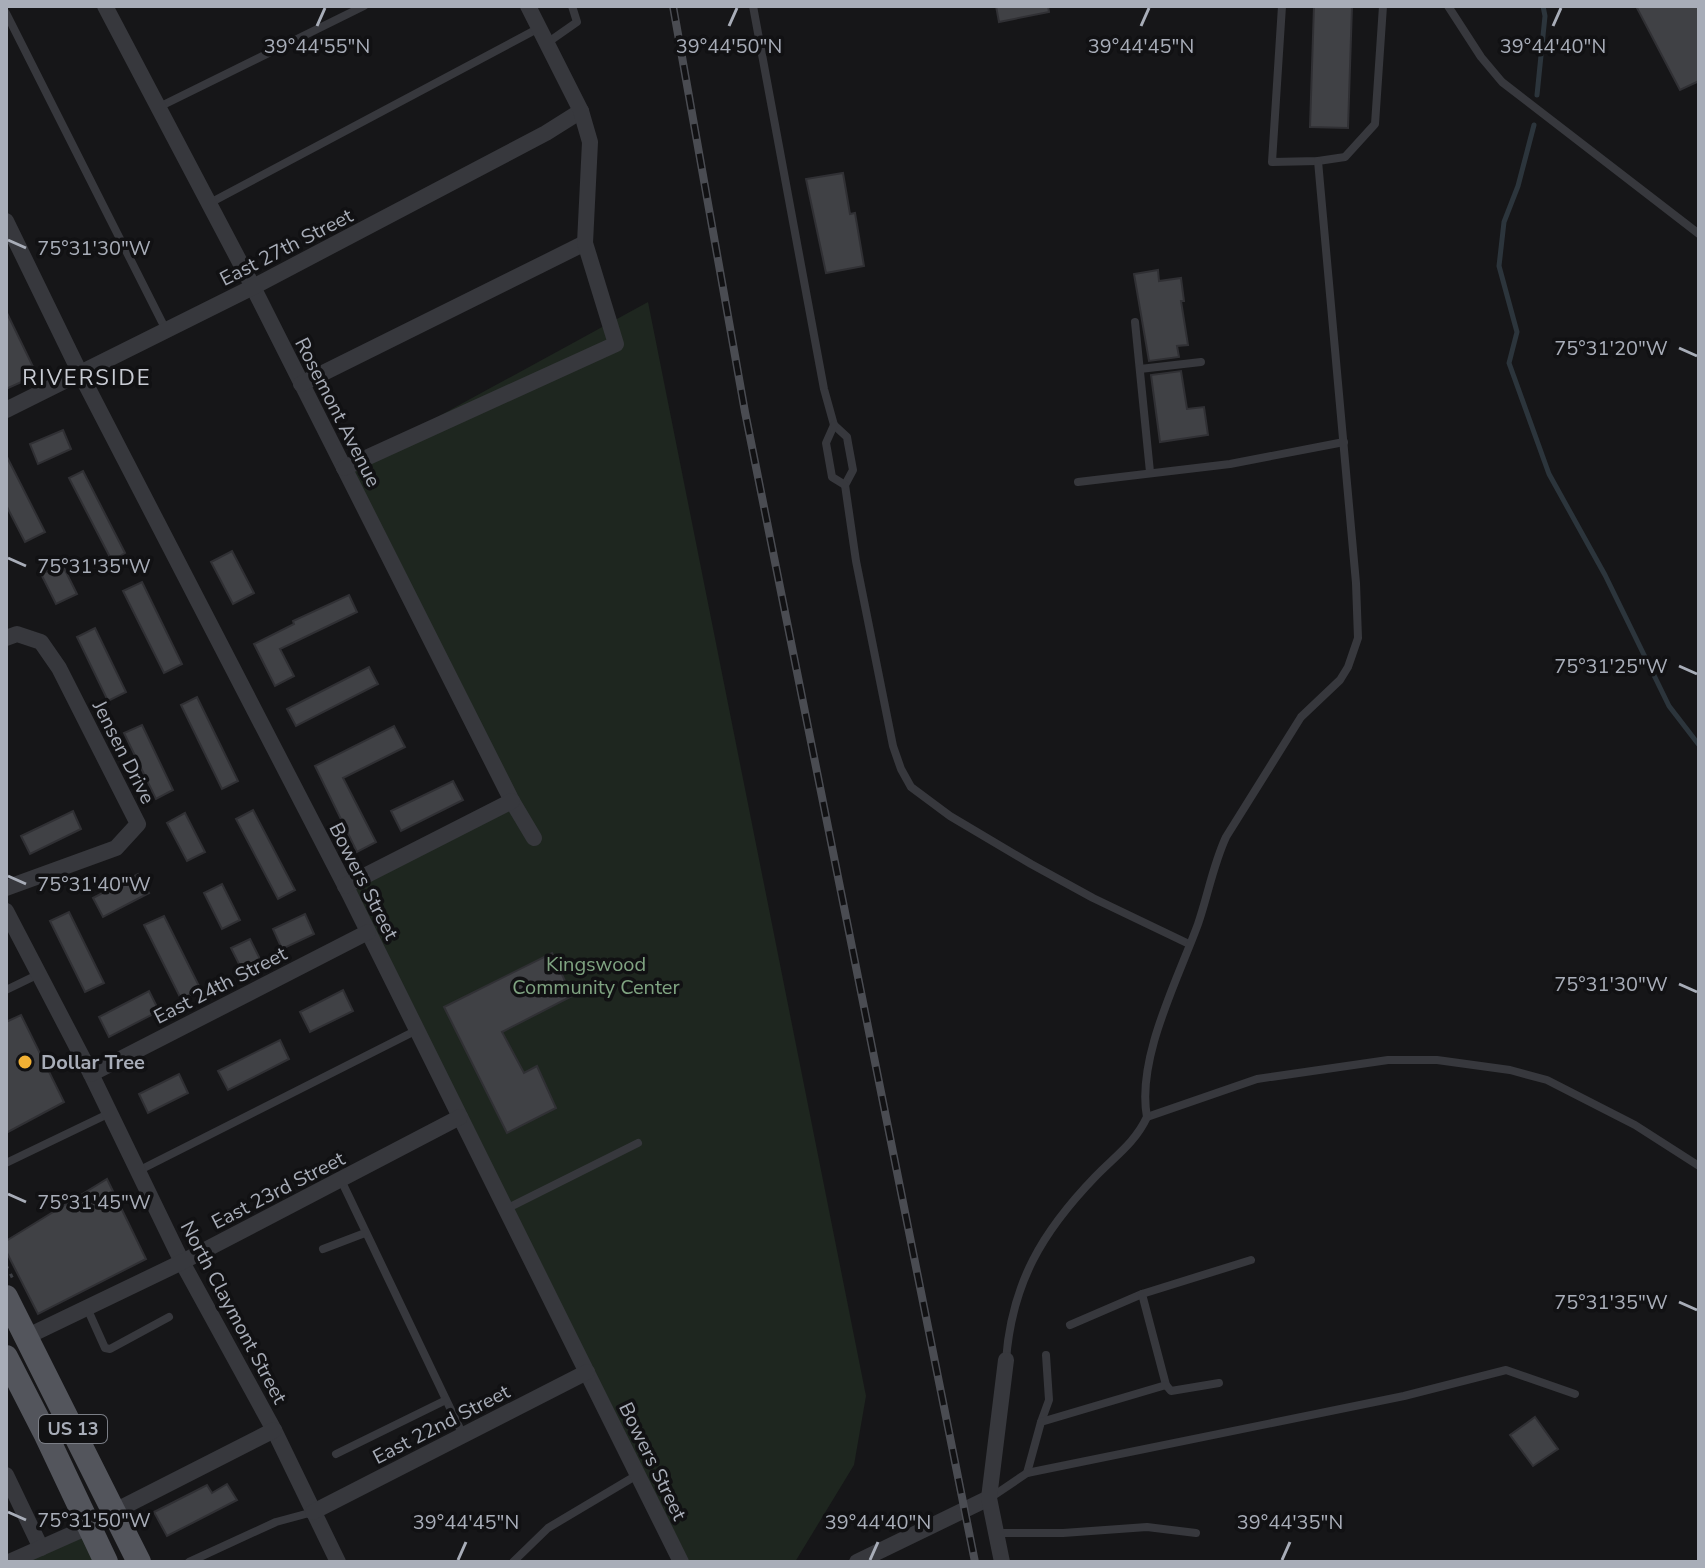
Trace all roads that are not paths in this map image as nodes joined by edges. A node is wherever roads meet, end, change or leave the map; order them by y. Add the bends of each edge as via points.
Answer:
1 (105, 6) edge
2 (364, 6) edge
3 (528, 6) edge
4 (572, 6) edge
5 (753, 6) edge
6 (1282, 6) edge
7 (1383, 6) edge
8 (1448, 6) edge
9 (6, 13) edge
10 (543, 35) junction
11 (159, 107) junction
12 (581, 111) junction
13 (1318, 161) junction
14 (207, 204) junction
15 (6, 221) edge
16 (1699, 234) edge
17 (585, 243) junction
18 (253, 287) junction
19 (1135, 322) dead end
20 (166, 330) junction
21 (1201, 362) dead end
22 (1140, 369) junction
23 (80, 373) junction
24 (301, 384) junction
25 (6, 410) edge
26 (834, 425) junction
27 (1344, 442) junction
28 (344, 468) junction
29 (1150, 472) junction
30 (1078, 482) dead end
31 (845, 485) junction
32 (6, 638) edge
33 (512, 801) junction
34 (534, 838) dead end
35 (345, 886) junction
36 (6, 888) edge
37 (6, 911) edge
38 (368, 932) junction
39 (1189, 944) junction
40 (39, 974) junction
41 (6, 990) edge
42 (417, 1030) junction
43 (91, 1074) junction
44 (110, 1113) junction
45 (460, 1117) junction
46 (1147, 1117) junction
47 (638, 1143) dead end
48 (6, 1163) edge
49 (1699, 1166) edge
50 (138, 1171) junction
51 (341, 1180) junction
52 (506, 1209) junction
53 (365, 1233) junction
54 (323, 1249) dead end
55 (1251, 1260) dead end
56 (182, 1262) junction
57 (9, 1288) edge
58 (1142, 1294) junction
59 (87, 1308) junction
60 (169, 1317) dead end
61 (1070, 1325) dead end
62 (16, 1334) edge
63 (1046, 1355) dead end
64 (6, 1357) edge
65 (1006, 1360) joint
66 (587, 1372) junction
67 (1219, 1383) dead end
68 (1166, 1385) junction
69 (1575, 1394) dead end
70 (446, 1400) junction
71 (1041, 1422) junction
72 (274, 1430) junction
73 (463, 1436) junction
74 (336, 1454) dead end
75 (1027, 1473) junction
76 (638, 1474) junction
77 (6, 1475) edge
78 (989, 1498) junction
79 (115, 1511) junction
80 (313, 1512) junction
81 (88, 1527) junction
82 (996, 1533) junction
83 (1196, 1533) dead end
84 (41, 1548) junction
85 (9, 1562) edge
86 (106, 1562) edge
87 (124, 1562) edge
88 (139, 1562) edge
89 (189, 1562) edge
90 (338, 1562) edge
91 (513, 1562) edge
92 (681, 1562) edge
93 (857, 1562) edge
94 (1002, 1562) edge

1 - 11 street, Rosemont Avenue
2 - 11 lane
3 - 10 street
4 - 10 lane via 577,22
5 - 26 lane
6 - 13 lane via 1272,162
7 - 13 lane via 1375,124 1345,157
8 - 16 lane via 1502,82
9 - 20 lane
10 - 12 street
10 - 14 lane
11 - 14 street, Rosemont Avenue
12 - 17 street via 590,142
12 - 18 street, East 27th Street
13 - 27 lane
14 - 18 street, Rosemont Avenue
15 - 23 street, Bowers Street
17 - 24 street
17 - 28 street via 616,344
18 - 20 street, East 27th Street
18 - 24 street, Rosemont Avenue
19 - 22 lane
20 - 23 street, East 27th Street
21 - 22 lane
22 - 29 lane
23 - 25 street, East 27th Street
23 - 35 street, Bowers Street
24 - 28 street, Rosemont Avenue
26 - 31 lane via 847,437 853,470
26 - 31 lane via 826,443 832,477
27 - 29 lane via 1230,464
27 - 39 lane via 1356,583 1354,652 1340,680 1301,717 1226,837
28 - 33 street, Rosemont Avenue
29 - 30 lane
31 - 39 lane via 885,711 911,787 1031,864
32 - 36 street, Jensen Drive via 17,634 41,642 138,824 116,848
33 - 34 street, Rosemont Avenue
33 - 35 street
35 - 38 street, Bowers Street
37 - 40 street, North Claymont Street
38 - 42 street, Bowers Street
38 - 43 street, East 24th Street
39 - 46 lane via 1148,1059
40 - 41 lane
40 - 43 street, North Claymont Street
42 - 45 street, Bowers Street
42 - 50 lane
43 - 44 street, North Claymont Street
44 - 48 lane
44 - 50 street, North Claymont Street
45 - 51 street, East 23rd Street
45 - 52 street, Bowers Street
46 - 49 lane via 1257,1079 1388,1060 1437,1060 1547,1080 1635,1125
46 - 65 lane via 1133,1142 1047,1233 1022,1284
47 - 52 lane
50 - 56 street, North Claymont Street
51 - 53 lane
51 - 56 street, East 23rd Street
52 - 66 street, Bowers Street
53 - 54 lane
53 - 70 lane
55 - 58 lane
56 - 59 street, East 23rd Street
56 - 72 street, North Claymont Street
57 - 62 main road, US 13
58 - 61 lane
58 - 68 lane
59 - 60 lane via 110,1349
59 - 62 street, East 23rd Street
62 - 79 main road, US 13
63 - 71 lane via 1049,1400
64 - 81 main road, US 13
65 - 78 street
66 - 73 street, East 22nd Street
66 - 76 street, Bowers Street
67 - 68 lane via 1171,1391
68 - 71 lane
69 - 75 lane via 1506,1370
70 - 73 lane
70 - 74 lane
71 - 75 lane
72 - 79 street
72 - 80 street, North Claymont Street
73 - 80 street, East 22nd Street
75 - 78 lane
76 - 91 lane via 548,1528
76 - 92 street, Bowers Street
77 - 84 street
78 - 82 street
78 - 93 street
79 - 88 main road, US 13
80 - 89 lane via 276,1522
80 - 90 street, North Claymont Street
81 - 84 street
81 - 86 main road, US 13
81 - 87 main road via 102,1525
82 - 83 lane via 1147,1527
82 - 94 street
84 - 85 street

